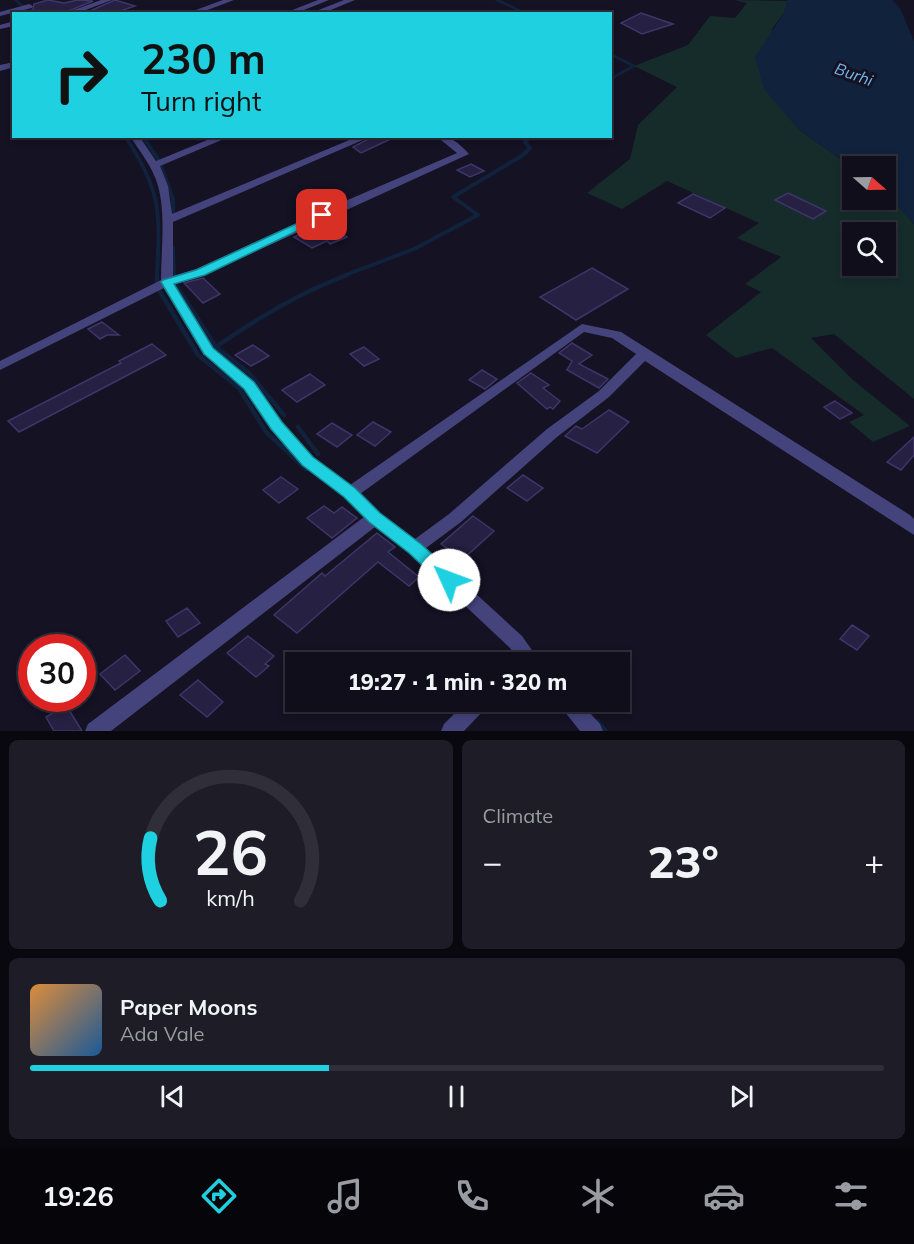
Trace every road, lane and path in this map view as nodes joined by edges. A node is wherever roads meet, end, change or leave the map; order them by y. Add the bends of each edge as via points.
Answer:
1 (108, 0) edge
2 (230, 0) edge
3 (325, 0) edge
4 (351, 0) edge
5 (30, 4) edge
6 (72, 12) edge
7 (194, 12) edge
8 (291, 12) edge
9 (318, 12) edge
10 (0, 14) edge
11 (135, 138) edge
12 (222, 138) edge
13 (363, 138) edge
14 (444, 138) edge
15 (154, 165) junction
16 (167, 220) junction
17 (167, 282) junction
18 (644, 354) junction
19 (0, 366) edge
20 (350, 493) junction
21 (375, 518) junction
22 (914, 529) edge
23 (415, 548) junction
24 (520, 652) edge
25 (469, 712) edge
26 (576, 712) edge
27 (95, 731) edge
28 (451, 731) edge
29 (593, 731) edge

1 - 6 street
2 - 7 street
3 - 8 street
4 - 9 street
5 - 10 street
11 - 15 street
12 - 15 street
13 - 16 street
14 - 17 street via 464,154 200,272
15 - 16 street via 163,186
16 - 17 street
17 - 19 street
17 - 20 street via 208,351 249,385 307,461
18 - 20 street via 616,335 582,328
18 - 22 street
18 - 23 street via 604,394
20 - 21 street
21 - 23 street
21 - 27 street
23 - 24 street via 516,642
25 - 28 street
26 - 29 street

